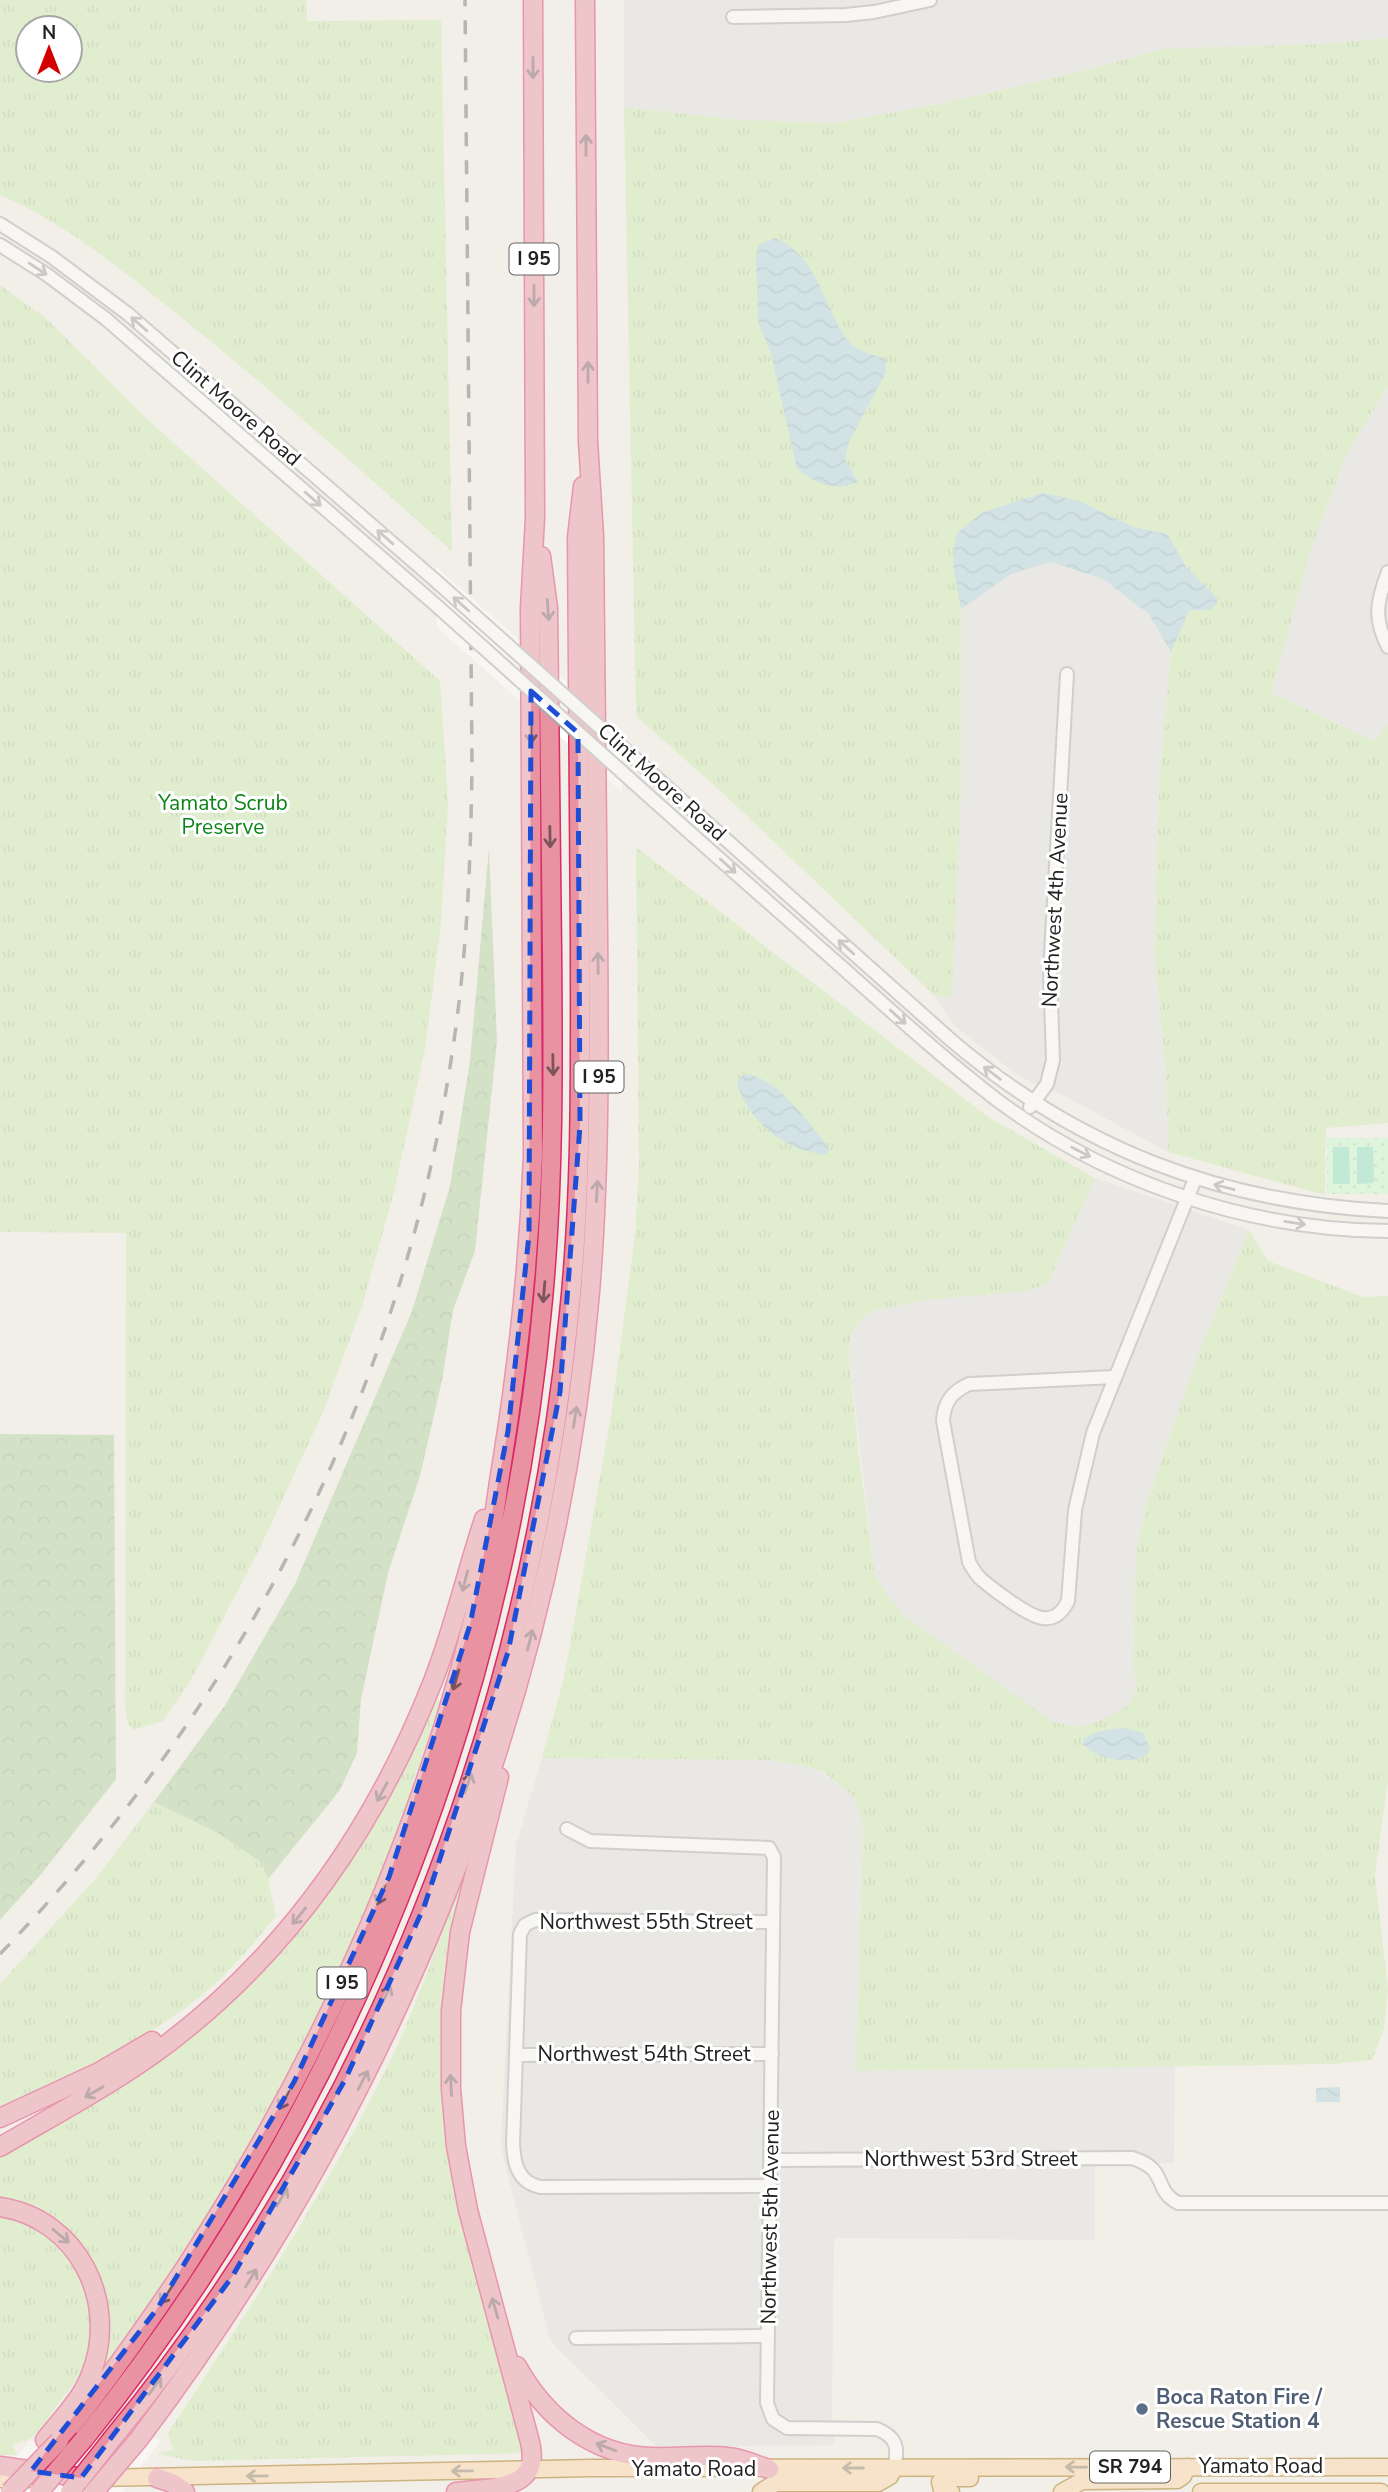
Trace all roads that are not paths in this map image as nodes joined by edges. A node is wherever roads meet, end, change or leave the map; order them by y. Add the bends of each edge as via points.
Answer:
1 (533, 0) edge
2 (585, 0) edge
3 (930, 0) edge
4 (733, 17) dead end
5 (0, 224) edge
6 (0, 245) edge
7 (588, 441) junction
8 (536, 518) junction
9 (1388, 572) edge
10 (1388, 647) edge
11 (1067, 674) dead end
12 (1033, 1102) junction
13 (1022, 1117) junction
14 (1195, 1179) junction
15 (1187, 1198) junction
16 (1388, 1211) edge
17 (1388, 1231) edge
18 (1114, 1377) junction
19 (501, 1469) junction
20 (512, 1706) junction
21 (567, 1829) dead end
22 (773, 1922) junction
23 (278, 1941) junction
24 (772, 2054) junction
25 (516, 2055) junction
26 (0, 2118) edge
27 (0, 2147) edge
28 (771, 2160) junction
29 (770, 2186) junction
30 (1388, 2203) edge
31 (0, 2207) edge
32 (503, 2336) junction
33 (768, 2336) junction
34 (576, 2338) dead end
35 (139, 2439) junction
36 (52, 2440) junction
37 (0, 2466) edge
38 (1357, 2466) junction
39 (1049, 2467) junction
40 (1187, 2467) junction
41 (1388, 2467) edge
42 (894, 2468) junction
43 (530, 2469) junction
44 (769, 2469) junction
45 (157, 2478) junction
46 (0, 2479) edge
47 (90, 2485) edge
48 (9, 2492) edge
49 (38, 2492) edge
50 (69, 2492) edge
51 (108, 2492) edge
52 (185, 2492) edge
53 (456, 2492) edge
54 (761, 2492) edge
55 (951, 2492) edge
56 (1062, 2492) edge
57 (1194, 2492) edge
58 (1201, 2492) edge
59 (1229, 2492) edge
60 (1381, 2492) edge

1 -> 8 highway, I 95
7 -> 2 highway, I 95
3 - 4 street via 846,15
12 -> 5 street, Clint Moore Road, bridge via 952,1041 436,581 128,314
6 -> 13 street, Clint Moore Road, bridge via 106,318 925,1042
20 -> 7 highway, I 95 via 541,1594 568,1458 586,1332 595,1217 599,1086 595,619
50 -> 7 highway, bridge via 159,2381 239,2266 345,2080 410,1941 451,1835 520,1603 560,1392 578,1201 577,537
8 -> 19 highway, I 95 via 530,608 533,1155 521,1326
8 -> 49 highway, bridge via 548,608 551,1191 534,1382 496,1591 419,1845 328,2056 219,2250 156,2344 84,2440
9 - 10 street via 1377,604
11 - 12 street, Northwest 4th Avenue via 1050,971 1053,1060 1047,1084
12 - 13 street, Northwest 4th Avenue
12 - 14 street, Clint Moore Road via 1113,1147
13 -> 15 street, Clint Moore Road via 1110,1167
14 - 15 street
16 -> 14 street, Clint Moore Road via 1307,1205
15 -> 17 street, Clint Moore Road via 1304,1225
15 - 18 street
18 - 18 street via 1093,1433 1077,1497 1069,1601 1054,1617 1032,1615 982,1580 969,1562 944,1410 955,1391 968,1384
19 -> 23 highway via 444,1653 403,1751 336,1867
19 -> 36 highway, I 95 via 480,1588 440,1733 388,1877 344,1980 294,2082 219,2214 137,2339
32 -> 20 highway via 459,2168 450,2051 460,1933 498,1784
35 -> 20 highway, I 95 via 263,2260 357,2092 450,1885
21 - 22 street, Northwest 5th Avenue via 590,1841 769,1848 774,1857
22 - 24 street, Northwest 5th Avenue
22 - 25 street, Northwest 55th Street via 535,1920 525,1925 520,1934
23 - 26 highway via 155,2039 99,2072
23 -> 27 highway via 226,1995 167,2043
24 - 25 street, Northwest 54th Street
24 - 28 street, Northwest 5th Avenue
25 - 29 street via 513,2144 520,2176 527,2183 540,2187
28 - 29 street, Northwest 5th Avenue
28 - 30 street, Northwest 53rd Street via 1132,2158 1156,2170 1168,2197 1178,2203
29 - 33 street, Northwest 5th Avenue
31 -> 36 highway via 31,2216 61,2236 84,2263 98,2298 101,2333 91,2376
32 - 43 highway via 531,2447
44 -> 32 highway via 729,2456 638,2456 597,2444 543,2405
33 - 34 street
33 - 42 street, Northwest 5th Avenue via 767,2403 773,2419 797,2429 877,2429 895,2441
35 - 47 highway, I 95, bridge
35 - 51 highway, bridge
36 - 48 highway, bridge
37 - 47 highway
38 - 40 main road, Yamato Road / SR 794
38 - 41 main road, Yamato Road / SR 794
38 - 57 main road via 1336,2476 1222,2476
40 -> 39 main road, Yamato Road / SR 794
39 - 42 main road, Yamato Road / SR 794
39 - 55 main road via 1034,2478 950,2478 940,2482 942,2490
40 - 56 main road via 1177,2480 1082,2481
42 -> 44 main road, Yamato Road / SR 794
42 - 54 main road via 878,2483 775,2483
43 - 44 main road, Yamato Road / SR 794
43 -> 45 main road, Yamato Road / SR 794
43 - 53 highway via 513,2483
45 - 47 main road, Yamato Road / SR 794
45 - 52 highway
46 - 47 main road, Yamato Road / SR 794
58 - 59 main road, Yamato Road
59 - 60 main road, Yamato Road

